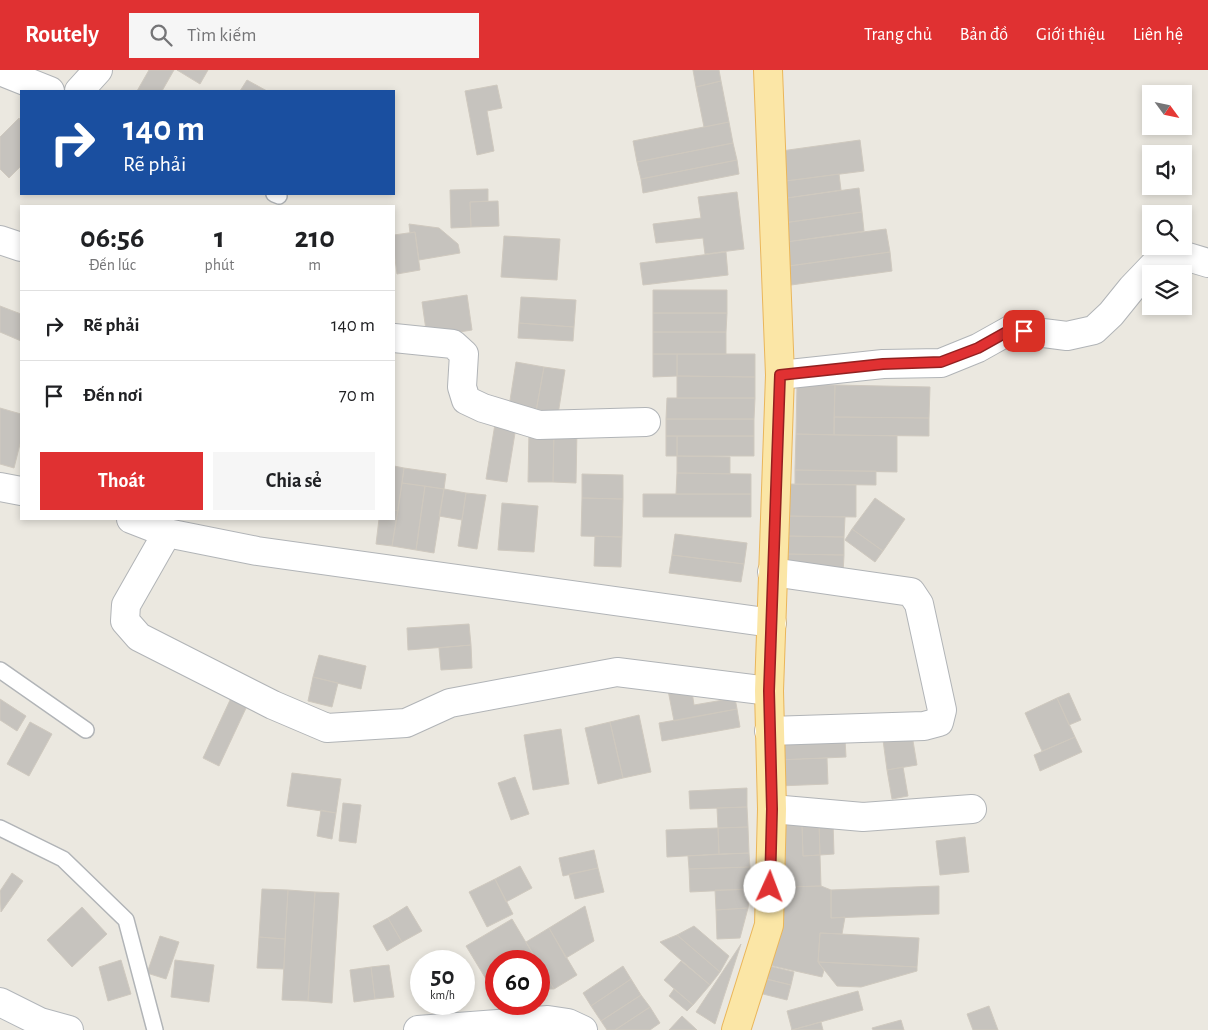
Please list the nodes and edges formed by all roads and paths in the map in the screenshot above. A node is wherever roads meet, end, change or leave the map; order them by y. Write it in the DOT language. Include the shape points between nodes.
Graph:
graph roads {
  1 [pos="98,70"];
  2 [pos="768,70"];
  3 [pos="0,71"];
  4 [pos="48,90"];
  5 [pos="80,90"];
  6 [pos="0,240"];
  7 [pos="20,247"];
  8 [pos="1208,263"];
  9 [pos="395,338"];
  10 [pos="780,375"];
  11 [pos="646,422"];
  12 [pos="0,487"];
  13 [pos="20,491"];
  14 [pos="134,520"];
  15 [pos="167,533"];
  16 [pos="772,572"];
  17 [pos="772,623"];
  18 [pos="0,670"];
  19 [pos="769,691"];
  20 [pos="86,730"];
  21 [pos="769,731"];
  22 [pos="772,809"];
  23 [pos="972,809"];
  24 [pos="0,828"];
  25 [pos="0,1002"];
  26 [pos="68,1030"];
  27 [pos="154,1030"];
  28 [pos="418,1030"];
  29 [pos="583,1030"];
  30 [pos="736,1030"];
  1 -- 5 [label="street"];
  2 -- 10 [label="main road"];
  3 -- 4 [label="street"];
  6 -- 7 [label="street"];
  8 -- 10 [label="street" via="1178,254 1153,266 1094,330 1067,336 1012,329 978,348 941,362 883,364"];
  9 -- 11 [label="street" via="453,344 464,354 462,387 466,400 483,408 539,425"];
  10 -- 16 [label="main road"];
  12 -- 13 [label="street"];
  14 -- 15 [label="street"];
  15 -- 17 [label="street" via="257,551"];
  15 -- 19 [label="street" via="126,605 125,621 139,637 273,705 327,728 406,723 450,703 617,672"];
  16 -- 17 [label="main road"];
  16 -- 21 [label="street" via="911,592 918,604 942,710 939,722 924,726"];
  17 -- 19 [label="main road"];
  18 -- 20 [label="lane"];
  19 -- 21 [label="main road"];
  21 -- 22 [label="main road"];
  22 -- 23 [label="street" via="863,817"];
  22 -- 30 [label="main road" via="769,925"];
  24 -- 27 [label="lane" via="63,859 126,920"];
  25 -- 26 [label="street" via="40,1022"];
  28 -- 29 [label="street" via="548,1020 568,1023"];
}
